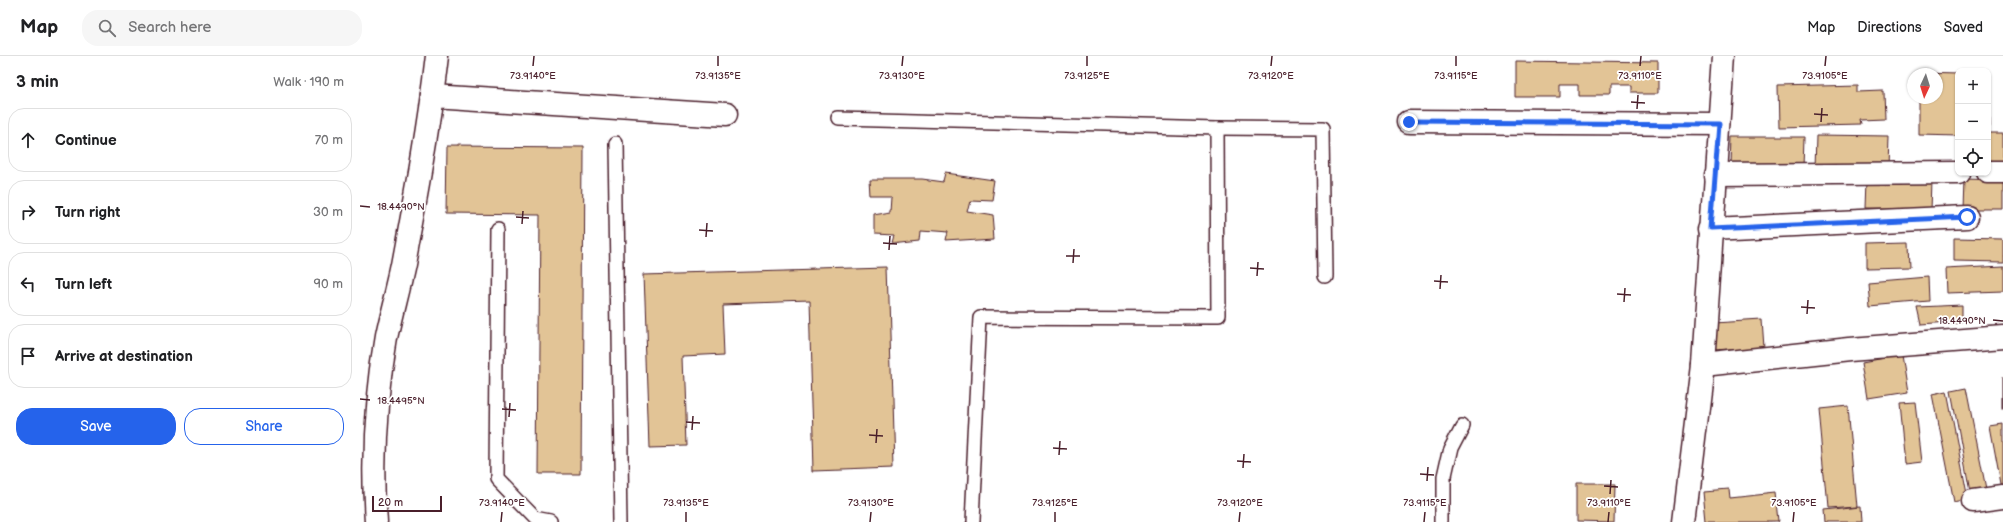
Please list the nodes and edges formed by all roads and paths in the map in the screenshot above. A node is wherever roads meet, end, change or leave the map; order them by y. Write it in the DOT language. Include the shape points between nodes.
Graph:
graph roads {
  1 [pos="437,56"];
  2 [pos="1724,56"];
  3 [pos="432,96"];
  4 [pos="725,115"];
  5 [pos="839,118"];
  6 [pos="1409,122"];
  7 [pos="1719,124"];
  8 [pos="1217,128"];
  9 [pos="615,144"];
  10 [pos="1991,172"];
  11 [pos="2003,172"];
  12 [pos="1955,173"];
  13 [pos="1715,175"];
  14 [pos="1967,217"];
  15 [pos="498,229"];
  16 [pos="1711,229"];
  17 [pos="1325,278"];
  18 [pos="2003,337"];
  19 [pos="1703,365"];
  20 [pos="1462,425"];
  21 [pos="2003,497"];
  22 [pos="1973,501"];
  23 [pos="376,522"];
  24 [pos="551,522"];
  25 [pos="621,522"];
  26 [pos="971,522"];
  27 [pos="1443,522"];
  28 [pos="1684,522"];
  1 -- 3 [label="street"];
  2 -- 7 [label="street"];
  3 -- 4 [label="street"];
  3 -- 23 [label="street" via="403,265 386,338 375,461"];
  5 -- 8 [label="lane"];
  6 -- 7 [label="street"];
  7 -- 13 [label="street"];
  8 -- 17 [label="lane" via="1323,129"];
  8 -- 26 [label="lane" via="1218,318 981,317"];
  9 -- 25 [label="lane"];
  10 -- 11 [label="street"];
  12 -- 13 [label="street"];
  13 -- 16 [label="street"];
  14 -- 16 [label="street"];
  15 -- 24 [label="lane" via="496,479 535,519"];
  16 -- 19 [label="street"];
  18 -- 19 [label="street" via="1850,349"];
  19 -- 28 [label="street"];
  20 -- 27 [label="lane" via="1450,448 1444,479"];
  21 -- 22 [label="street"];
}
